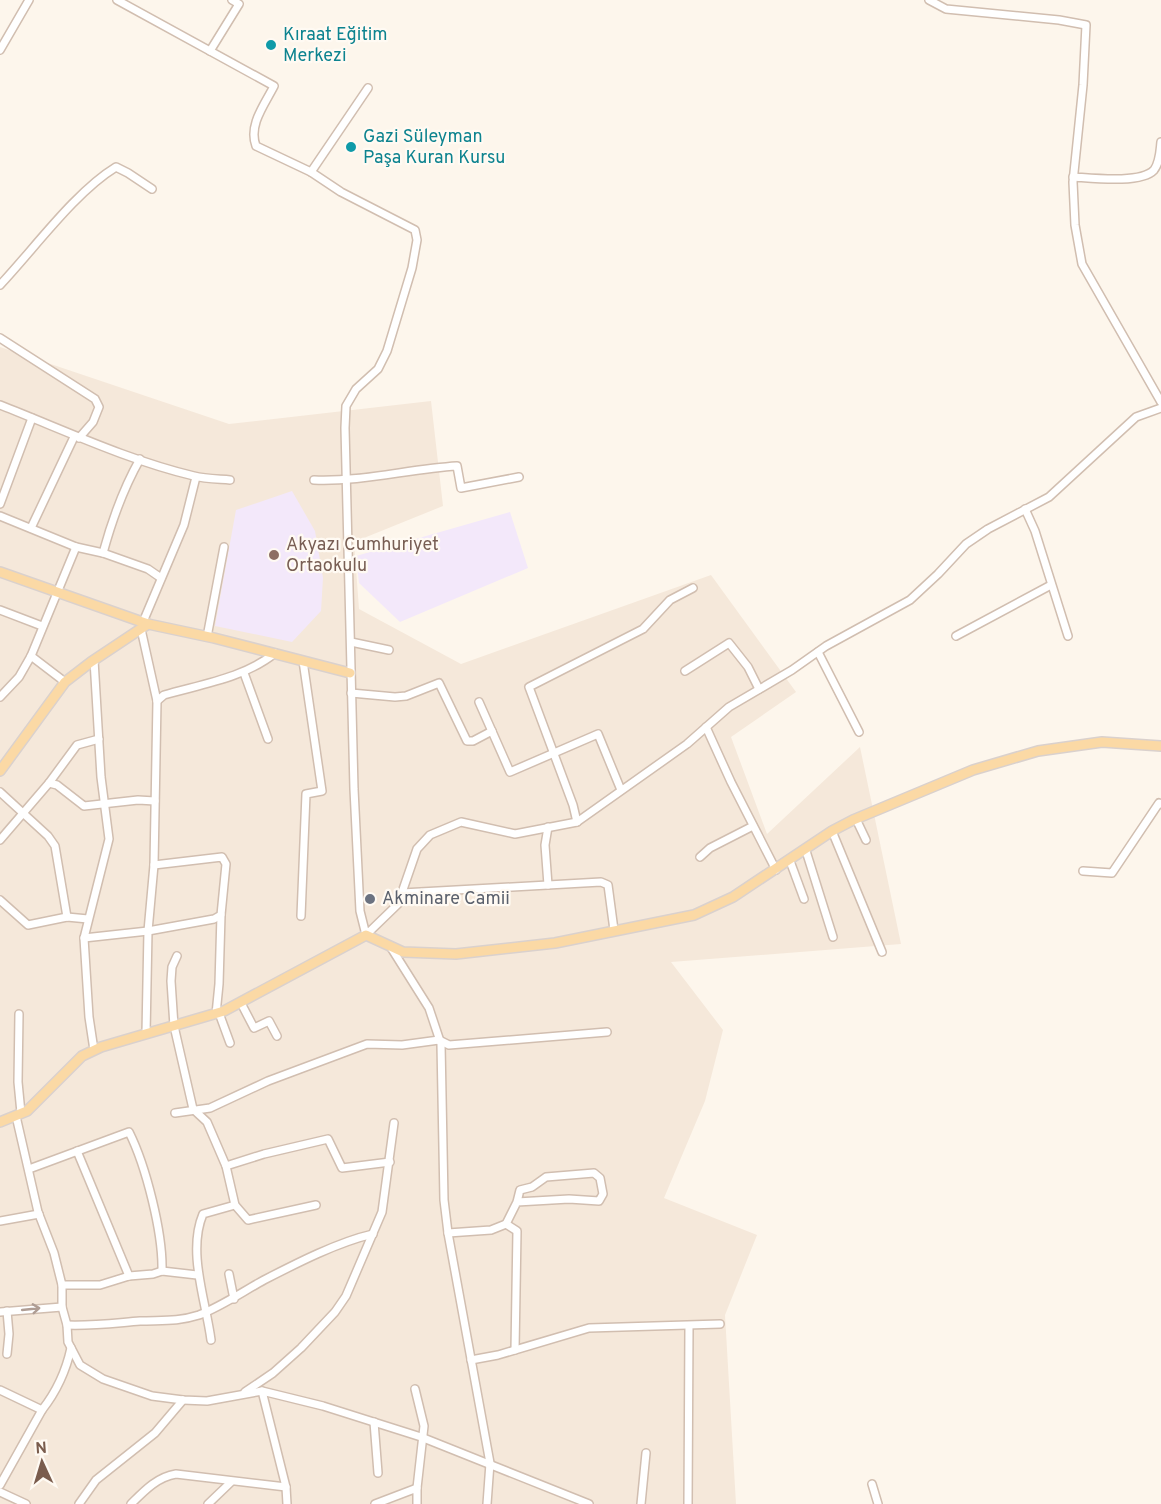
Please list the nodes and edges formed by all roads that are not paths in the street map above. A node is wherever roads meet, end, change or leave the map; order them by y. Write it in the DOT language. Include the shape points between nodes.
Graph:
graph roads {
  1 [pos="29,0"];
  2 [pos="117,0"];
  3 [pos="232,0"];
  4 [pos="929,0"];
  5 [pos="0,50"];
  6 [pos="210,51"];
  7 [pos="368,88"];
  8 [pos="1161,142"];
  9 [pos="311,172"];
  10 [pos="1074,177"];
  11 [pos="152,189"];
  12 [pos="0,285"];
  13 [pos="0,338"];
  14 [pos="1161,402"];
  15 [pos="0,405"];
  16 [pos="1161,408"];
  17 [pos="32,418"];
  18 [pos="76,438"];
  19 [pos="140,459"];
  20 [pos="196,477"];
  21 [pos="519,477"];
  22 [pos="230,480"];
  23 [pos="314,480"];
  24 [pos="345,480"];
  25 [pos="0,504"];
  26 [pos="1025,509"];
  27 [pos="0,516"];
  28 [pos="31,528"];
  29 [pos="76,547"];
  30 [pos="224,547"];
  31 [pos="103,553"];
  32 [pos="0,572"];
  33 [pos="161,578"];
  34 [pos="1051,585"];
  35 [pos="693,588"];
  36 [pos="57,593"];
  37 [pos="0,610"];
  38 [pos="144,625"];
  39 [pos="42,626"];
  40 [pos="956,636"];
  41 [pos="1068,636"];
  42 [pos="207,637"];
  43 [pos="351,642"];
  44 [pos="389,650"];
  45 [pos="818,652"];
  46 [pos="275,653"];
  47 [pos="31,656"];
  48 [pos="93,660"];
  49 [pos="303,661"];
  50 [pos="685,671"];
  51 [pos="244,673"];
  52 [pos="350,673"];
  53 [pos="65,682"];
  54 [pos="759,689"];
  55 [pos="351,693"];
  56 [pos="0,697"];
  57 [pos="157,700"];
  58 [pos="478,702"];
  59 [pos="706,727"];
  60 [pos="492,731"];
  61 [pos="859,732"];
  62 [pos="99,739"];
  63 [pos="268,739"];
  64 [pos="1161,746"];
  65 [pos="554,754"];
  66 [pos="0,771"];
  67 [pos="49,783"];
  68 [pos="621,790"];
  69 [pos="0,792"];
  70 [pos="155,801"];
  71 [pos="105,804"];
  72 [pos="1161,804"];
  73 [pos="22,814"];
  74 [pos="856,819"];
  75 [pos="577,822"];
  76 [pos="753,826"];
  77 [pos="548,827"];
  78 [pos="832,831"];
  79 [pos="0,840"];
  80 [pos="866,840"];
  81 [pos="806,851"];
  82 [pos="700,857"];
  83 [pos="790,861"];
  84 [pos="154,865"];
  85 [pos="776,870"];
  86 [pos="1083,871"];
  87 [pos="548,885"];
  88 [pos="402,894"];
  89 [pos="804,899"];
  90 [pos="3,903"];
  91 [pos="0,912"];
  92 [pos="221,915"];
  93 [pos="301,916"];
  94 [pos="67,918"];
  95 [pos="88,919"];
  96 [pos="614,930"];
  97 [pos="148,931"];
  98 [pos="366,935"];
  99 [pos="833,937"];
  100 [pos="84,938"];
  101 [pos="390,946"];
  102 [pos="882,951"];
  103 [pos="177,956"];
  104 [pos="241,1003"];
  105 [pos="217,1013"];
  106 [pos="19,1014"];
  107 [pos="174,1026"];
  108 [pos="607,1032"];
  109 [pos="146,1034"];
  110 [pos="277,1036"];
  111 [pos="440,1040"];
  112 [pos="230,1043"];
  113 [pos="94,1050"];
  114 [pos="193,1109"];
  115 [pos="175,1113"];
  116 [pos="19,1114"];
  117 [pos="0,1122"];
  118 [pos="394,1123"];
  119 [pos="77,1151"];
  120 [pos="390,1162"];
  121 [pos="226,1166"];
  122 [pos="29,1169"];
  123 [pos="517,1202"];
  124 [pos="235,1205"];
  125 [pos="315,1205"];
  126 [pos="39,1214"];
  127 [pos="0,1221"];
  128 [pos="506,1224"];
  129 [pos="448,1233"];
  130 [pos="373,1234"];
  131 [pos="162,1270"];
  132 [pos="229,1274"];
  133 [pos="197,1275"];
  134 [pos="129,1276"];
  135 [pos="62,1285"];
  136 [pos="234,1299"];
  137 [pos="62,1307"];
  138 [pos="207,1311"];
  139 [pos="4,1312"];
  140 [pos="720,1324"];
  141 [pos="67,1325"];
  142 [pos="689,1326"];
  143 [pos="211,1340"];
  144 [pos="72,1348"];
  145 [pos="515,1350"];
  146 [pos="7,1354"];
  147 [pos="471,1360"];
  148 [pos="415,1389"];
  149 [pos="0,1390"];
  150 [pos="262,1391"];
  151 [pos="243,1394"];
  152 [pos="183,1400"];
  153 [pos="42,1410"];
  154 [pos="374,1422"];
  155 [pos="421,1437"];
  156 [pos="646,1453"];
  157 [pos="490,1463"];
  158 [pos="378,1473"];
  159 [pos="231,1482"];
  160 [pos="872,1484"];
  161 [pos="0,1485"];
  162 [pos="286,1487"];
  163 [pos="417,1488"];
  164 [pos="0,1492"];
  165 [pos="573,1501"];
  166 [pos="26,1504"];
  167 [pos="79,1504"];
  168 [pos="131,1504"];
  169 [pos="208,1504"];
  170 [pos="287,1504"];
  171 [pos="375,1504"];
  172 [pos="417,1504"];
  173 [pos="487,1504"];
  174 [pos="589,1504"];
  175 [pos="640,1504"];
  176 [pos="688,1504"];
  177 [pos="878,1504"];
  1 -- 5 [label="street"];
  2 -- 6 [label="street"];
  3 -- 6 [label="street" via="239,4"];
  4 -- 10 [label="street" via="946,9 1086,25"];
  6 -- 9 [label="street" via="274,86 254,126 256,146"];
  7 -- 9 [label="street"];
  8 -- 10 [label="street" via="1160,157 1148,173 1136,177"];
  9 -- 24 [label="street" via="415,230 417,240 387,351 378,369 356,389 346,406"];
  10 -- 14 [label="street" via="1075,225 1082,264"];
  11 -- 12 [label="street" via="116,167 104,174"];
  13 -- 18 [label="street" via="95,399 99,407 93,422"];
  15 -- 17 [label="street"];
  16 -- 26 [label="street" via="1136,417 1049,497"];
  17 -- 18 [label="street"];
  17 -- 25 [label="street"];
  18 -- 19 [label="street"];
  18 -- 28 [label="street"];
  19 -- 20 [label="street"];
  19 -- 31 [label="street" via="128,481"];
  20 -- 22 [label="street"];
  20 -- 33 [label="street" via="184,525"];
  21 -- 24 [label="street" via="461,488 457,466"];
  23 -- 24 [label="street"];
  24 -- 43 [label="street"];
  26 -- 34 [label="street"];
  26 -- 45 [label="street" via="966,544 910,600"];
  27 -- 28 [label="street"];
  28 -- 29 [label="street"];
  29 -- 31 [label="street"];
  29 -- 36 [label="street"];
  30 -- 42 [label="street"];
  31 -- 33 [label="street" via="148,569"];
  32 -- 36 [label="main road"];
  33 -- 38 [label="street"];
  34 -- 40 [label="street"];
  34 -- 41 [label="street"];
  35 -- 65 [label="street" via="670,600 643,629 529,687"];
  36 -- 38 [label="main road"];
  36 -- 39 [label="street"];
  37 -- 39 [label="street"];
  38 -- 42 [label="main road"];
  38 -- 48 [label="main road"];
  38 -- 57 [label="street"];
  39 -- 47 [label="street"];
  42 -- 46 [label="main road"];
  43 -- 44 [label="street"];
  43 -- 52 [label="street"];
  45 -- 54 [label="street"];
  45 -- 61 [label="street"];
  46 -- 49 [label="main road"];
  46 -- 51 [label="street"];
  47 -- 53 [label="street"];
  47 -- 56 [label="street" via="19,677"];
  48 -- 53 [label="main road"];
  48 -- 62 [label="street"];
  49 -- 52 [label="main road"];
  49 -- 93 [label="street" via="322,791 306,794"];
  50 -- 54 [label="street" via="729,643"];
  51 -- 57 [label="street"];
  51 -- 63 [label="street"];
  52 -- 55 [label="street"];
  53 -- 66 [label="main road"];
  54 -- 59 [label="street"];
  55 -- 60 [label="street" via="395,698 439,683 467,741"];
  55 -- 98 [label="street" via="360,911"];
  57 -- 70 [label="street"];
  58 -- 60 [label="street"];
  59 -- 68 [label="street"];
  59 -- 76 [label="street"];
  60 -- 65 [label="street" via="510,772"];
  62 -- 67 [label="street" via="78,745"];
  62 -- 71 [label="street"];
  64 -- 74 [label="main road" via="1102,742 1038,751 973,770"];
  65 -- 68 [label="street" via="598,734"];
  65 -- 75 [label="street"];
  67 -- 71 [label="street" via="84,806"];
  67 -- 73 [label="street"];
  68 -- 75 [label="street"];
  69 -- 73 [label="street"];
  70 -- 71 [label="street"];
  70 -- 84 [label="street"];
  71 -- 95 [label="street" via="109,839"];
  72 -- 86 [label="street" via="1112,873"];
  73 -- 79 [label="street"];
  73 -- 94 [label="street" via="55,846"];
  74 -- 78 [label="main road"];
  74 -- 80 [label="street"];
  75 -- 77 [label="street"];
  76 -- 82 [label="street"];
  76 -- 85 [label="street"];
  77 -- 87 [label="street"];
  77 -- 88 [label="street" via="515,834 461,822 430,835 417,849"];
  78 -- 81 [label="main road"];
  78 -- 102 [label="street"];
  81 -- 83 [label="main road"];
  81 -- 99 [label="street"];
  83 -- 85 [label="main road"];
  83 -- 89 [label="street"];
  84 -- 92 [label="street" via="222,857 226,864"];
  84 -- 97 [label="street"];
  85 -- 96 [label="main road" via="694,915"];
  87 -- 88 [label="street"];
  87 -- 96 [label="street" via="608,885"];
  88 -- 98 [label="street" via="398,904"];
  90 -- 91 [label="street"];
  90 -- 94 [label="street" via="28,925"];
  92 -- 97 [label="street"];
  92 -- 105 [label="street"];
  94 -- 95 [label="street"];
  95 -- 100 [label="street"];
  96 -- 101 [label="main road" via="555,943 456,954 403,952"];
  97 -- 100 [label="street"];
  97 -- 109 [label="street"];
  98 -- 101 [label="main road"];
  98 -- 104 [label="main road"];
  100 -- 113 [label="street"];
  101 -- 111 [label="street" via="429,1008"];
  103 -- 107 [label="street" via="171,981"];
  104 -- 105 [label="main road"];
  104 -- 110 [label="street" via="254,1028 269,1021"];
  105 -- 107 [label="main road"];
  105 -- 112 [label="street"];
  106 -- 116 [label="street"];
  107 -- 109 [label="main road"];
  107 -- 114 [label="street"];
  108 -- 111 [label="street" via="450,1045"];
  109 -- 113 [label="main road"];
  111 -- 114 [label="street" via="367,1044 268,1081 210,1108"];
  111 -- 129 [label="street"];
  113 -- 116 [label="main road" via="82,1056"];
  114 -- 115 [label="street"];
  114 -- 121 [label="street" via="207,1122"];
  116 -- 117 [label="main road"];
  116 -- 122 [label="street"];
  118 -- 120 [label="street"];
  119 -- 122 [label="street"];
  119 -- 131 [label="street" via="129,1132 155,1217"];
  119 -- 134 [label="street"];
  120 -- 121 [label="street" via="342,1168 328,1139"];
  120 -- 130 [label="street" via="382,1212"];
  121 -- 124 [label="street"];
  122 -- 126 [label="street"];
  123 -- 123 [label="street" via="599,1201 603,1194 600,1178 594,1173 546,1177 520,1190"];
  123 -- 128 [label="street"];
  124 -- 125 [label="street" via="248,1220"];
  124 -- 133 [label="street" via="203,1214 198,1226"];
  126 -- 127 [label="street"];
  126 -- 135 [label="street"];
  128 -- 129 [label="street" via="491,1230"];
  128 -- 145 [label="street" via="517,1231"];
  129 -- 147 [label="street"];
  130 -- 136 [label="street" via="351,1239"];
  130 -- 151 [label="street" via="335,1312 273,1373"];
  131 -- 133 [label="street"];
  131 -- 134 [label="street"];
  132 -- 136 [label="street"];
  133 -- 138 [label="street"];
  134 -- 135 [label="street" via="100,1285"];
  135 -- 137 [label="street"];
  136 -- 138 [label="street"];
  139 -- 137 [label="street, one-way"];
  137 -- 141 [label="street"];
  138 -- 141 [label="street" via="171,1322"];
  138 -- 143 [label="street"];
  139 -- 146 [label="street" via="9,1334"];
  140 -- 142 [label="street"];
  141 -- 144 [label="street"];
  142 -- 145 [label="street" via="589,1328"];
  142 -- 176 [label="street"];
  144 -- 152 [label="street" via="80,1365 103,1379 152,1396"];
  144 -- 153 [label="street" via="67,1368"];
  145 -- 147 [label="street"];
  147 -- 157 [label="street"];
  148 -- 155 [label="street" via="424,1426"];
  149 -- 153 [label="street"];
  150 -- 151 [label="street"];
  150 -- 154 [label="street"];
  150 -- 162 [label="street"];
  151 -- 152 [label="street" via="207,1401"];
  152 -- 167 [label="street" via="155,1433 96,1480"];
  153 -- 161 [label="street"];
  154 -- 155 [label="street"];
  154 -- 158 [label="street"];
  155 -- 157 [label="street"];
  155 -- 163 [label="street"];
  156 -- 175 [label="street"];
  157 -- 165 [label="street"];
  157 -- 173 [label="street"];
  159 -- 162 [label="street"];
  159 -- 168 [label="street" via="167,1475"];
  159 -- 169 [label="street"];
  160 -- 177 [label="street"];
  162 -- 170 [label="street"];
  163 -- 171 [label="street"];
  163 -- 172 [label="street"];
  164 -- 166 [label="street"];
  165 -- 174 [label="street"];
}
